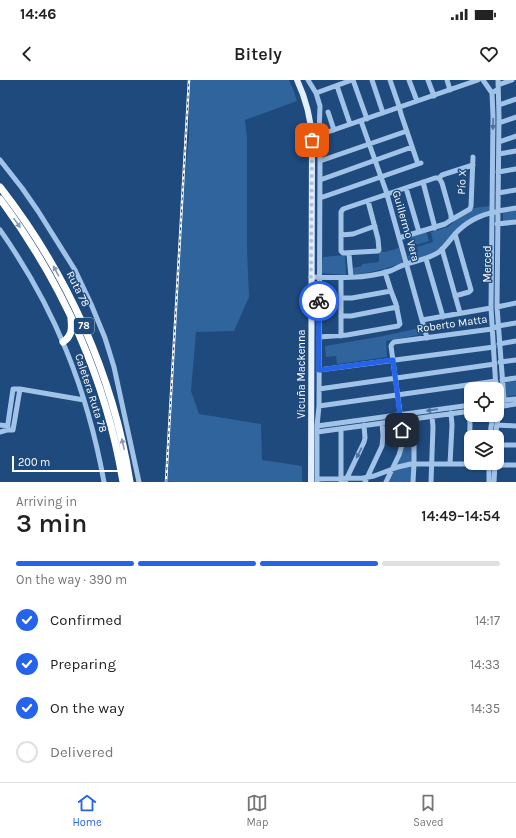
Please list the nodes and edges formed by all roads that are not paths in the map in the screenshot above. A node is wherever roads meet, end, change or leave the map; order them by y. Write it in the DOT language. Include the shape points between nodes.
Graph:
graph roads {
  1 [pos="293,80"];
  2 [pos="297,80"];
  3 [pos="353,80"];
  4 [pos="372,80"];
  5 [pos="390,80"];
  6 [pos="409,80"];
  7 [pos="428,80"];
  8 [pos="447,80"];
  9 [pos="478,80"];
  10 [pos="483,80"];
  11 [pos="512,80"];
  12 [pos="311,81"];
  13 [pos="464,82"];
  14 [pos="498,84"];
  15 [pos="337,86"];
  16 [pos="450,90"];
  17 [pos="316,93"];
  18 [pos="492,93"];
  19 [pos="434,96"];
  20 [pos="305,99"];
  21 [pos="516,99"];
  22 [pos="417,101"];
  23 [pos="499,104"];
  24 [pos="399,108"];
  25 [pos="328,112"];
  26 [pos="383,113"];
  27 [pos="516,117"];
  28 [pos="364,120"];
  29 [pos="499,123"];
  30 [pos="350,124"];
  31 [pos="334,130"];
  32 [pos="407,131"];
  33 [pos="319,135"];
  34 [pos="516,136"];
  35 [pos="499,142"];
  36 [pos="370,144"];
  37 [pos="412,148"];
  38 [pos="516,151"];
  39 [pos="499,154"];
  40 [pos="473,158"];
  41 [pos="0,160"];
  42 [pos="375,160"];
  43 [pos="320,161"];
  44 [pos="473,165"];
  45 [pos="516,169"];
  46 [pos="498,172"];
  47 [pos="381,177"];
  48 [pos="439,178"];
  49 [pos="320,180"];
  50 [pos="423,182"];
  51 [pos="0,187"];
  52 [pos="406,188"];
  53 [pos="516,190"];
  54 [pos="498,193"];
  55 [pos="387,194"];
  56 [pos="320,198"];
  57 [pos="0,199"];
  58 [pos="368,201"];
  59 [pos="516,208"];
  60 [pos="496,212"];
  61 [pos="451,220"];
  62 [pos="516,222"];
  63 [pos="497,224"];
  64 [pos="375,226"];
  65 [pos="435,228"];
  66 [pos="0,230"];
  67 [pos="419,232"];
  68 [pos="455,234"];
  69 [pos="341,235"];
  70 [pos="399,238"];
  71 [pos="442,249"];
  72 [pos="349,254"];
  73 [pos="426,259"];
  74 [pos="406,264"];
  75 [pos="385,272"];
  76 [pos="311,277"];
  77 [pos="320,277"];
  78 [pos="341,278"];
  79 [pos="351,278"];
  80 [pos="391,291"];
  81 [pos="455,296"];
  82 [pos="341,298"];
  83 [pos="516,303"];
  84 [pos="494,307"];
  85 [pos="397,308"];
  86 [pos="460,314"];
  87 [pos="70,315"];
  88 [pos="341,316"];
  89 [pos="443,317"];
  90 [pos="422,320"];
  91 [pos="516,323"];
  92 [pos="498,326"];
  93 [pos="492,329"];
  94 [pos="341,336"];
  95 [pos="319,337"];
  96 [pos="427,338"];
  97 [pos="516,341"];
  98 [pos="63,342"];
  99 [pos="499,344"];
  100 [pos="494,347"];
  101 [pos="393,360"];
  102 [pos="516,360"];
  103 [pos="500,362"];
  104 [pos="495,364"];
  105 [pos="319,370"];
  106 [pos="395,378"];
  107 [pos="516,378"];
  108 [pos="499,381"];
  109 [pos="319,389"];
  110 [pos="398,395"];
  111 [pos="516,399"];
  112 [pos="84,400"];
  113 [pos="504,403"];
  114 [pos="504,404"];
  115 [pos="516,404"];
  116 [pos="319,406"];
  117 [pos="464,406"];
  118 [pos="464,412"];
  119 [pos="450,413"];
  120 [pos="432,416"];
  121 [pos="401,417"];
  122 [pos="414,418"];
  123 [pos="382,423"];
  124 [pos="497,424"];
  125 [pos="0,425"];
  126 [pos="364,425"];
  127 [pos="516,426"];
  128 [pos="8,428"];
  129 [pos="341,428"];
  130 [pos="317,429"];
  131 [pos="497,430"];
  132 [pos="0,432"];
  133 [pos="504,445"];
  134 [pos="516,445"];
  135 [pos="397,460"];
  136 [pos="414,464"];
  137 [pos="432,464"];
  138 [pos="450,464"];
  139 [pos="464,464"];
  140 [pos="504,464"];
  141 [pos="516,465"];
  142 [pos="402,466"];
  143 [pos="393,468"];
  144 [pos="491,470"];
  145 [pos="493,470"];
  146 [pos="383,472"];
  147 [pos="317,480"];
  148 [pos="343,480"];
  149 [pos="366,480"];
  150 [pos="387,481"];
  151 [pos="104,482"];
  152 [pos="123,482"];
  153 [pos="130,482"];
  154 [pos="139,482"];
  155 [pos="310,482"];
  156 [pos="413,482"];
  157 [pos="431,482"];
  158 [pos="488,482"];
  159 [pos="494,482"];
  1 -- 20 [label="main road, Vicuña Mackenna"];
  2 -- 20 [label="main road, Vicuña Mackenna"];
  3 -- 15 [label="street"];
  3 -- 28 [label="street, Guillermo Vera"];
  4 -- 26 [label="street"];
  5 -- 24 [label="street"];
  6 -- 22 [label="street"];
  7 -- 19 [label="street"];
  8 -- 16 [label="street"];
  9 -- 13 [label="street"];
  10 -- 18 [label="street"];
  11 -- 14 [label="street"];
  12 -- 17 [label="street, Vicuña Mackenna"];
  13 -- 16 [label="street"];
  14 -- 18 [label="street"];
  14 -- 23 [label="street, Merced"];
  15 -- 17 [label="street"];
  15 -- 30 [label="street"];
  16 -- 19 [label="street"];
  17 -- 33 [label="street, Vicuña Mackenna" via="320,106"];
  18 -- 60 [label="street, Merced, one-way"];
  19 -- 22 [label="street"];
  20 -- 76 [label="main road, Vicuña Mackenna" via="312,140"];
  21 -- 23 [label="street"];
  22 -- 24 [label="street"];
  23 -- 29 [label="street, Merced"];
  24 -- 26 [label="street"];
  24 -- 32 [label="street"];
  25 -- 31 [label="street"];
  26 -- 28 [label="street"];
  27 -- 29 [label="street"];
  28 -- 30 [label="street"];
  28 -- 36 [label="street, Guillermo Vera"];
  29 -- 35 [label="street, Merced"];
  30 -- 31 [label="street"];
  31 -- 33 [label="street"];
  32 -- 36 [label="street"];
  32 -- 37 [label="street"];
  33 -- 43 [label="street, Vicuña Mackenna"];
  34 -- 35 [label="street"];
  35 -- 39 [label="street, Merced"];
  36 -- 42 [label="street, Guillermo Vera"];
  36 -- 43 [label="street"];
  37 -- 42 [label="street"];
  37 -- 47 [label="street" via="419,163"];
  38 -- 39 [label="street"];
  39 -- 46 [label="street, Merced"];
  40 -- 44 [label="street, Pío X"];
  41 -- 154 [label="street" via="38,211 75,270 94,310 114,367"];
  42 -- 47 [label="street, Guillermo Vera"];
  42 -- 49 [label="street"];
  43 -- 49 [label="street, Vicuña Mackenna"];
  44 -- 48 [label="street"];
  44 -- 61 [label="street, Pío X" via="471,207"];
  45 -- 46 [label="street"];
  46 -- 54 [label="street, Merced"];
  47 -- 55 [label="street, Guillermo Vera"];
  47 -- 56 [label="street"];
  48 -- 50 [label="street"];
  48 -- 61 [label="street"];
  49 -- 56 [label="street, Vicuña Mackenna"];
  50 -- 52 [label="street"];
  50 -- 65 [label="street"];
  153 -- 51 [label="highway, Ruta 78 / 78, one-way" via="114,409 83,324 46,253"];
  52 -- 55 [label="street"];
  52 -- 67 [label="street"];
  53 -- 54 [label="street"];
  54 -- 60 [label="street, Merced"];
  55 -- 58 [label="street"];
  55 -- 70 [label="street, Guillermo Vera"];
  56 -- 77 [label="street, Vicuña Mackenna"];
  57 -- 87 [label="highway, Ruta 78 / 78, one-way" via="42,261"];
  58 -- 64 [label="street"];
  58 -- 69 [label="street" via="342,210"];
  59 -- 60 [label="street"];
  60 -- 63 [label="street, Merced"];
  60 -- 68 [label="street" via="473,220"];
  60 -- 84 [label="street, Merced"];
  61 -- 65 [label="street"];
  62 -- 63 [label="street"];
  63 -- 84 [label="street, Merced"];
  64 -- 69 [label="street" via="353,234"];
  64 -- 72 [label="street" via="380,244 379,251"];
  65 -- 67 [label="street"];
  66 -- 98 [label="street, Caletera Ruta 78" via="31,278"];
  67 -- 70 [label="street"];
  68 -- 71 [label="street"];
  68 -- 81 [label="street" via="471,289"];
  69 -- 72 [label="street" via="342,253"];
  70 -- 74 [label="street, Guillermo Vera"];
  71 -- 73 [label="street"];
  71 -- 81 [label="street"];
  72 -- 79 [label="street"];
  73 -- 74 [label="street"];
  73 -- 89 [label="street"];
  74 -- 75 [label="street"];
  74 -- 90 [label="street, Guillermo Vera"];
  75 -- 79 [label="street"];
  75 -- 80 [label="street"];
  76 -- 77 [label="street"];
  76 -- 155 [label="main road, Vicuña Mackenna"];
  77 -- 78 [label="street"];
  77 -- 95 [label="street, Vicuña Mackenna"];
  78 -- 79 [label="street"];
  78 -- 82 [label="street"];
  80 -- 82 [label="street"];
  80 -- 85 [label="street"];
  81 -- 86 [label="street"];
  82 -- 88 [label="street"];
  83 -- 84 [label="street"];
  84 -- 86 [label="street"];
  84 -- 92 [label="street, Merced"];
  84 -- 93 [label="street, Merced"];
  85 -- 88 [label="street"];
  85 -- 94 [label="street" via="401,324 398,326"];
  86 -- 89 [label="street"];
  87 -- 98 [label="highway" via="71,332 69,338"];
  87 -- 152 [label="highway, Ruta 78 / 78" via="88,355 104,401"];
  88 -- 94 [label="street"];
  89 -- 90 [label="street"];
  90 -- 96 [label="street, Guillermo Vera"];
  91 -- 92 [label="street, Roberto Matta"];
  92 -- 93 [label="street, Roberto Matta"];
  92 -- 99 [label="street, Merced"];
  93 -- 96 [label="street, Roberto Matta"];
  93 -- 100 [label="street, Merced"];
  94 -- 95 [label="street"];
  95 -- 105 [label="street, Vicuña Mackenna"];
  96 -- 101 [label="street, Roberto Matta" via="394,342 391,346"];
  97 -- 99 [label="street"];
  98 -- 112 [label="street, Caletera Ruta 78"];
  99 -- 103 [label="street, Merced"];
  100 -- 101 [label="street"];
  100 -- 104 [label="street, Merced"];
  101 -- 105 [label="street"];
  101 -- 106 [label="street"];
  102 -- 103 [label="street"];
  103 -- 108 [label="street, Merced"];
  104 -- 106 [label="street"];
  104 -- 108 [label="street, Merced"];
  105 -- 109 [label="street, Vicuña Mackenna"];
  106 -- 109 [label="street"];
  106 -- 110 [label="street"];
  107 -- 108 [label="street"];
  108 -- 110 [label="street"];
  109 -- 116 [label="street, Vicuña Mackenna"];
  110 -- 116 [label="street"];
  110 -- 121 [label="street"];
  111 -- 113 [label="street"];
  112 -- 128 [label="street" via="20,389 13,430"];
  112 -- 151 [label="street, Caletera Ruta 78"];
  114 -- 115 [label="street"];
  116 -- 130 [label="street, Vicuña Mackenna"];
  117 -- 121 [label="street, one-way"];
  118 -- 119 [label="street"];
  119 -- 120 [label="street"];
  119 -- 138 [label="street"];
  120 -- 122 [label="street"];
  120 -- 137 [label="street"];
  121 -- 122 [label="street"];
  121 -- 123 [label="street"];
  121 -- 130 [label="street"];
  121 -- 135 [label="street" via="403,433"];
  122 -- 136 [label="street"];
  123 -- 126 [label="street"];
  123 -- 149 [label="street" via="382,446"];
  124 -- 127 [label="street"];
  124 -- 131 [label="street, Merced"];
  125 -- 128 [label="street"];
  126 -- 129 [label="street"];
  126 -- 148 [label="street, one-way" via="364,442"];
  128 -- 132 [label="street"];
  129 -- 130 [label="street"];
  129 -- 148 [label="street"];
  130 -- 147 [label="street, Vicuña Mackenna"];
  133 -- 134 [label="street"];
  135 -- 142 [label="street"];
  135 -- 143 [label="street"];
  136 -- 137 [label="street"];
  136 -- 142 [label="street"];
  136 -- 156 [label="street"];
  137 -- 138 [label="street"];
  137 -- 157 [label="street"];
  138 -- 139 [label="street"];
  140 -- 141 [label="street"];
  142 -- 143 [label="street"];
  143 -- 146 [label="street"];
  143 -- 150 [label="street"];
  144 -- 158 [label="street"];
  145 -- 159 [label="street"];
  146 -- 149 [label="street"];
  146 -- 150 [label="street"];
  147 -- 148 [label="street"];
  148 -- 149 [label="street"];
}
